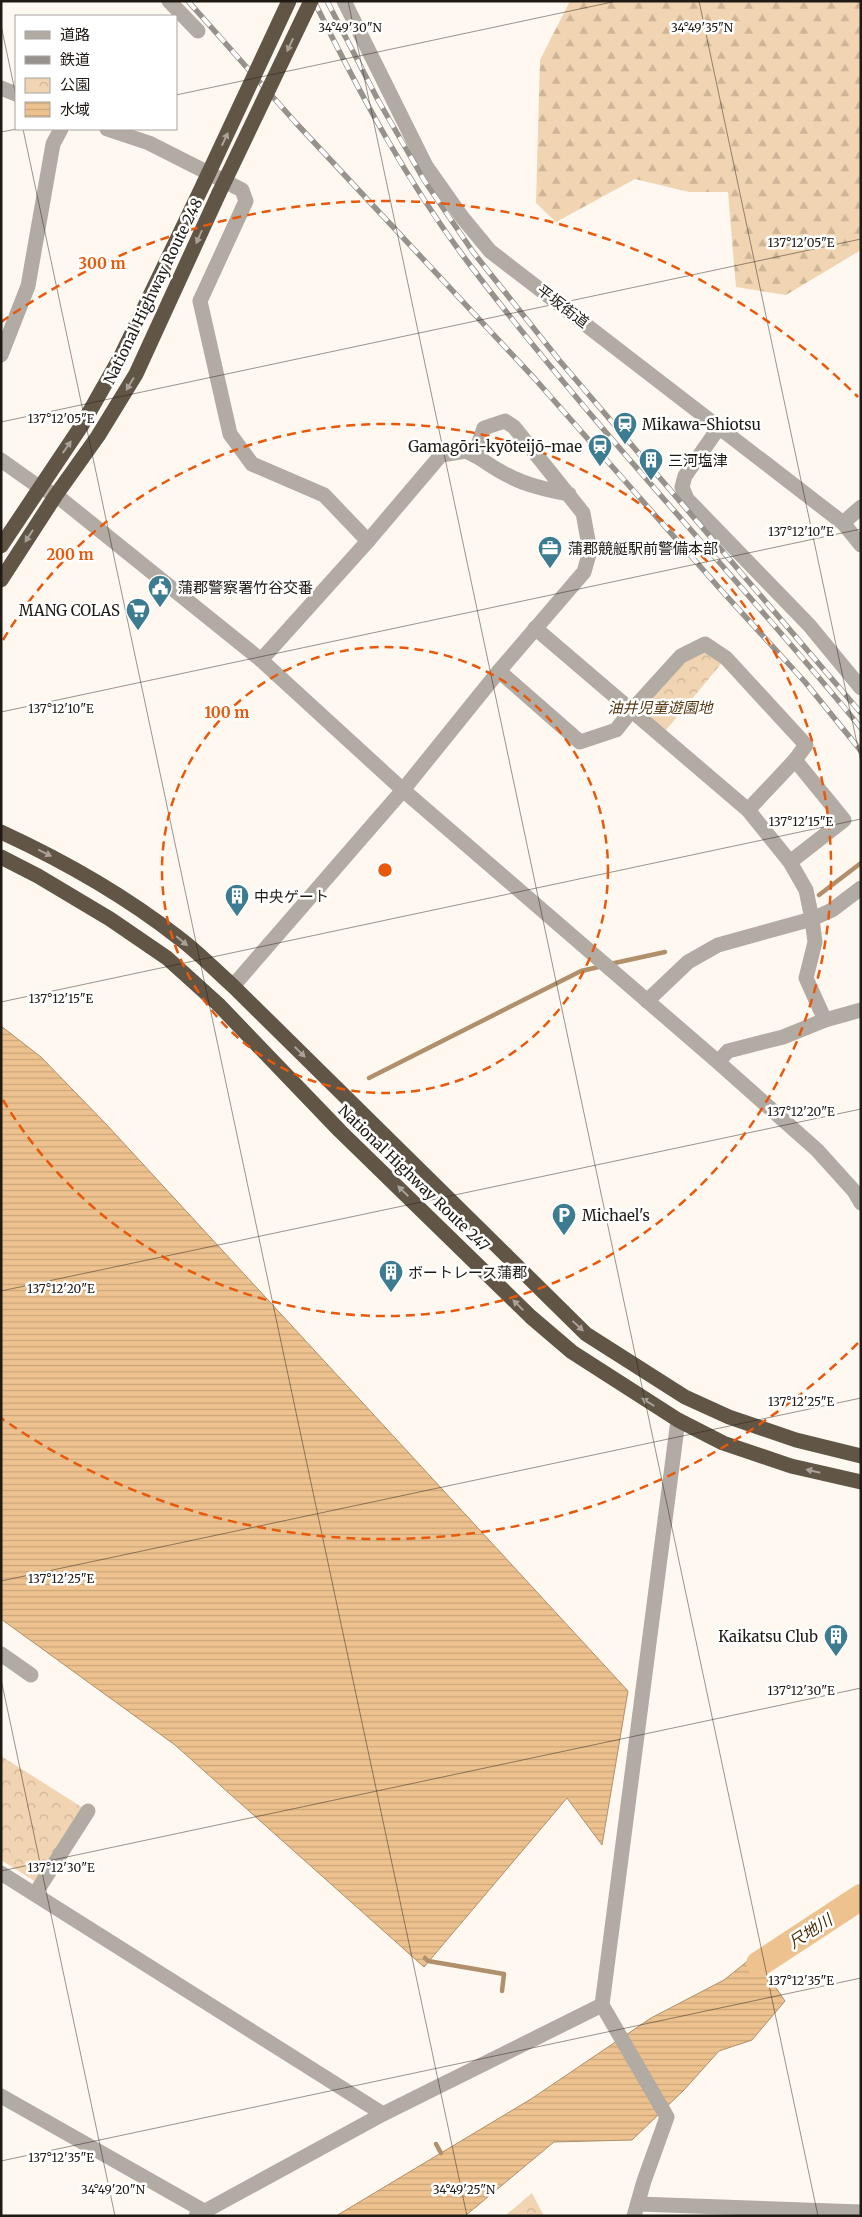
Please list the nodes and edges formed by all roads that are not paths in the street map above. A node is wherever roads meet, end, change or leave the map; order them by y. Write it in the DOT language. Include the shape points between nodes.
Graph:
graph roads {
  1 [pos="170,1"];
  2 [pos="289,1"];
  3 [pos="311,1"];
  4 [pos="344,1"];
  5 [pos="198,31"];
  6 [pos="1,88"];
  7 [pos="15,94"];
  8 [pos="60,130"];
  9 [pos="110,130"];
  10 [pos="1,355"];
  11 [pos="720,426"];
  12 [pos="481,459"];
  13 [pos="1,460"];
  14 [pos="39,487"];
  15 [pos="569,494"];
  16 [pos="56,495"];
  17 [pos="861,507"];
  18 [pos="844,523"];
  19 [pos="368,541"];
  20 [pos="861,544"];
  21 [pos="1,546"];
  22 [pos="1,580"];
  23 [pos="536,628"];
  24 [pos="261,660"];
  25 [pos="499,671"];
  26 [pos="861,688"];
  27 [pos="631,710"];
  28 [pos="795,760"];
  29 [pos="403,790"];
  30 [pos="748,810"];
  31 [pos="1,832"];
  32 [pos="1,857"];
  33 [pos="790,862"];
  34 [pos="861,888"];
  35 [pos="812,919"];
  36 [pos="233,986"];
  37 [pos="647,1001"];
  38 [pos="857,1016"];
  39 [pos="825,1020"];
  40 [pos="718,1062"];
  41 [pos="861,1202"];
  42 [pos="678,1420"];
  43 [pos="861,1456"];
  44 [pos="861,1482"];
  45 [pos="1,1654"];
  46 [pos="31,1675"];
  47 [pos="88,1811"];
  48 [pos="1,1873"];
  49 [pos="35,1894"];
  50 [pos="602,2005"];
  51 [pos="1,2096"];
  52 [pos="383,2114"];
  53 [pos="636,2210"];
  54 [pos="861,2212"];
  55 [pos="200,2213"];
  1 -- 5 [label="street"];
  14 -- 2 [label="highway, National Highway Route 248, one-way, bridge" via="82,425 121,356"];
  3 -- 16 [label="highway, National Highway Route 248, one-way, bridge" via="136,374"];
  4 -- 11 [label="street, 平坂街道" via="426,166 490,251"];
  6 -- 7 [label="street"];
  8 -- 10 [label="street" via="53,144 28,286"];
  9 -- 19 [label="street" via="149,143 242,190 246,201 200,301 230,434 252,464 324,495"];
  11 -- 18 [label="street, 平坂街道"];
  11 -- 26 [label="street" via="684,476 682,487 687,499 809,625"];
  12 -- 15 [label="street" via="503,474 533,487"];
  12 -- 15 [label="street" via="478,445 484,428 505,420"];
  12 -- 19 [label="street" via="466,452 441,455"];
  13 -- 14 [label="street"];
  14 -- 16 [label="street"];
  14 -- 21 [label="highway, National Highway Route 248"];
  15 -- 23 [label="street" via="583,513 590,551 584,572"];
  16 -- 22 [label="highway, National Highway Route 248, one-way"];
  16 -- 24 [label="street"];
  17 -- 18 [label="street"];
  18 -- 20 [label="street, 平坂街道"];
  19 -- 24 [label="street"];
  23 -- 25 [label="street"];
  23 -- 27 [label="street"];
  24 -- 29 [label="street"];
  25 -- 27 [label="street" via="580,742 616,730"];
  25 -- 29 [label="street"];
  27 -- 28 [label="street" via="681,656 705,644 726,658 806,746"];
  27 -- 30 [label="street"];
  28 -- 30 [label="street"];
  28 -- 33 [label="street" via="844,820"];
  29 -- 36 [label="street"];
  29 -- 37 [label="street"];
  30 -- 33 [label="street"];
  31 -- 36 [label="highway, National Highway Route 247, one-way" via="51,855 124,898 180,938"];
  42 -- 32 [label="highway, National Highway Route 247, one-way" via="572,1352 531,1317 340,1131 218,1004 167,958 94,909"];
  33 -- 35 [label="street" via="806,890"];
  34 -- 35 [label="street" via="832,910"];
  35 -- 37 [label="street" via="718,945 688,962"];
  35 -- 39 [label="street" via="815,942 806,978"];
  36 -- 43 [label="highway, National Highway Route 247, one-way" via="586,1334 685,1397 729,1417 796,1440"];
  37 -- 40 [label="street"];
  38 -- 39 [label="street"];
  39 -- 40 [label="street" via="783,1037 728,1050"];
  40 -- 41 [label="street" via="817,1150"];
  44 -- 42 [label="highway, National Highway Route 247, one-way" via="791,1466 732,1446"];
  42 -- 50 [label="street"];
  45 -- 46 [label="street"];
  47 -- 49 [label="street"];
  48 -- 49 [label="street"];
  49 -- 52 [label="street"];
  50 -- 52 [label="street"];
  50 -- 53 [label="street" via="667,2117"];
  51 -- 55 [label="street"];
  52 -- 55 [label="street"];
  53 -- 54 [label="street"];
}
